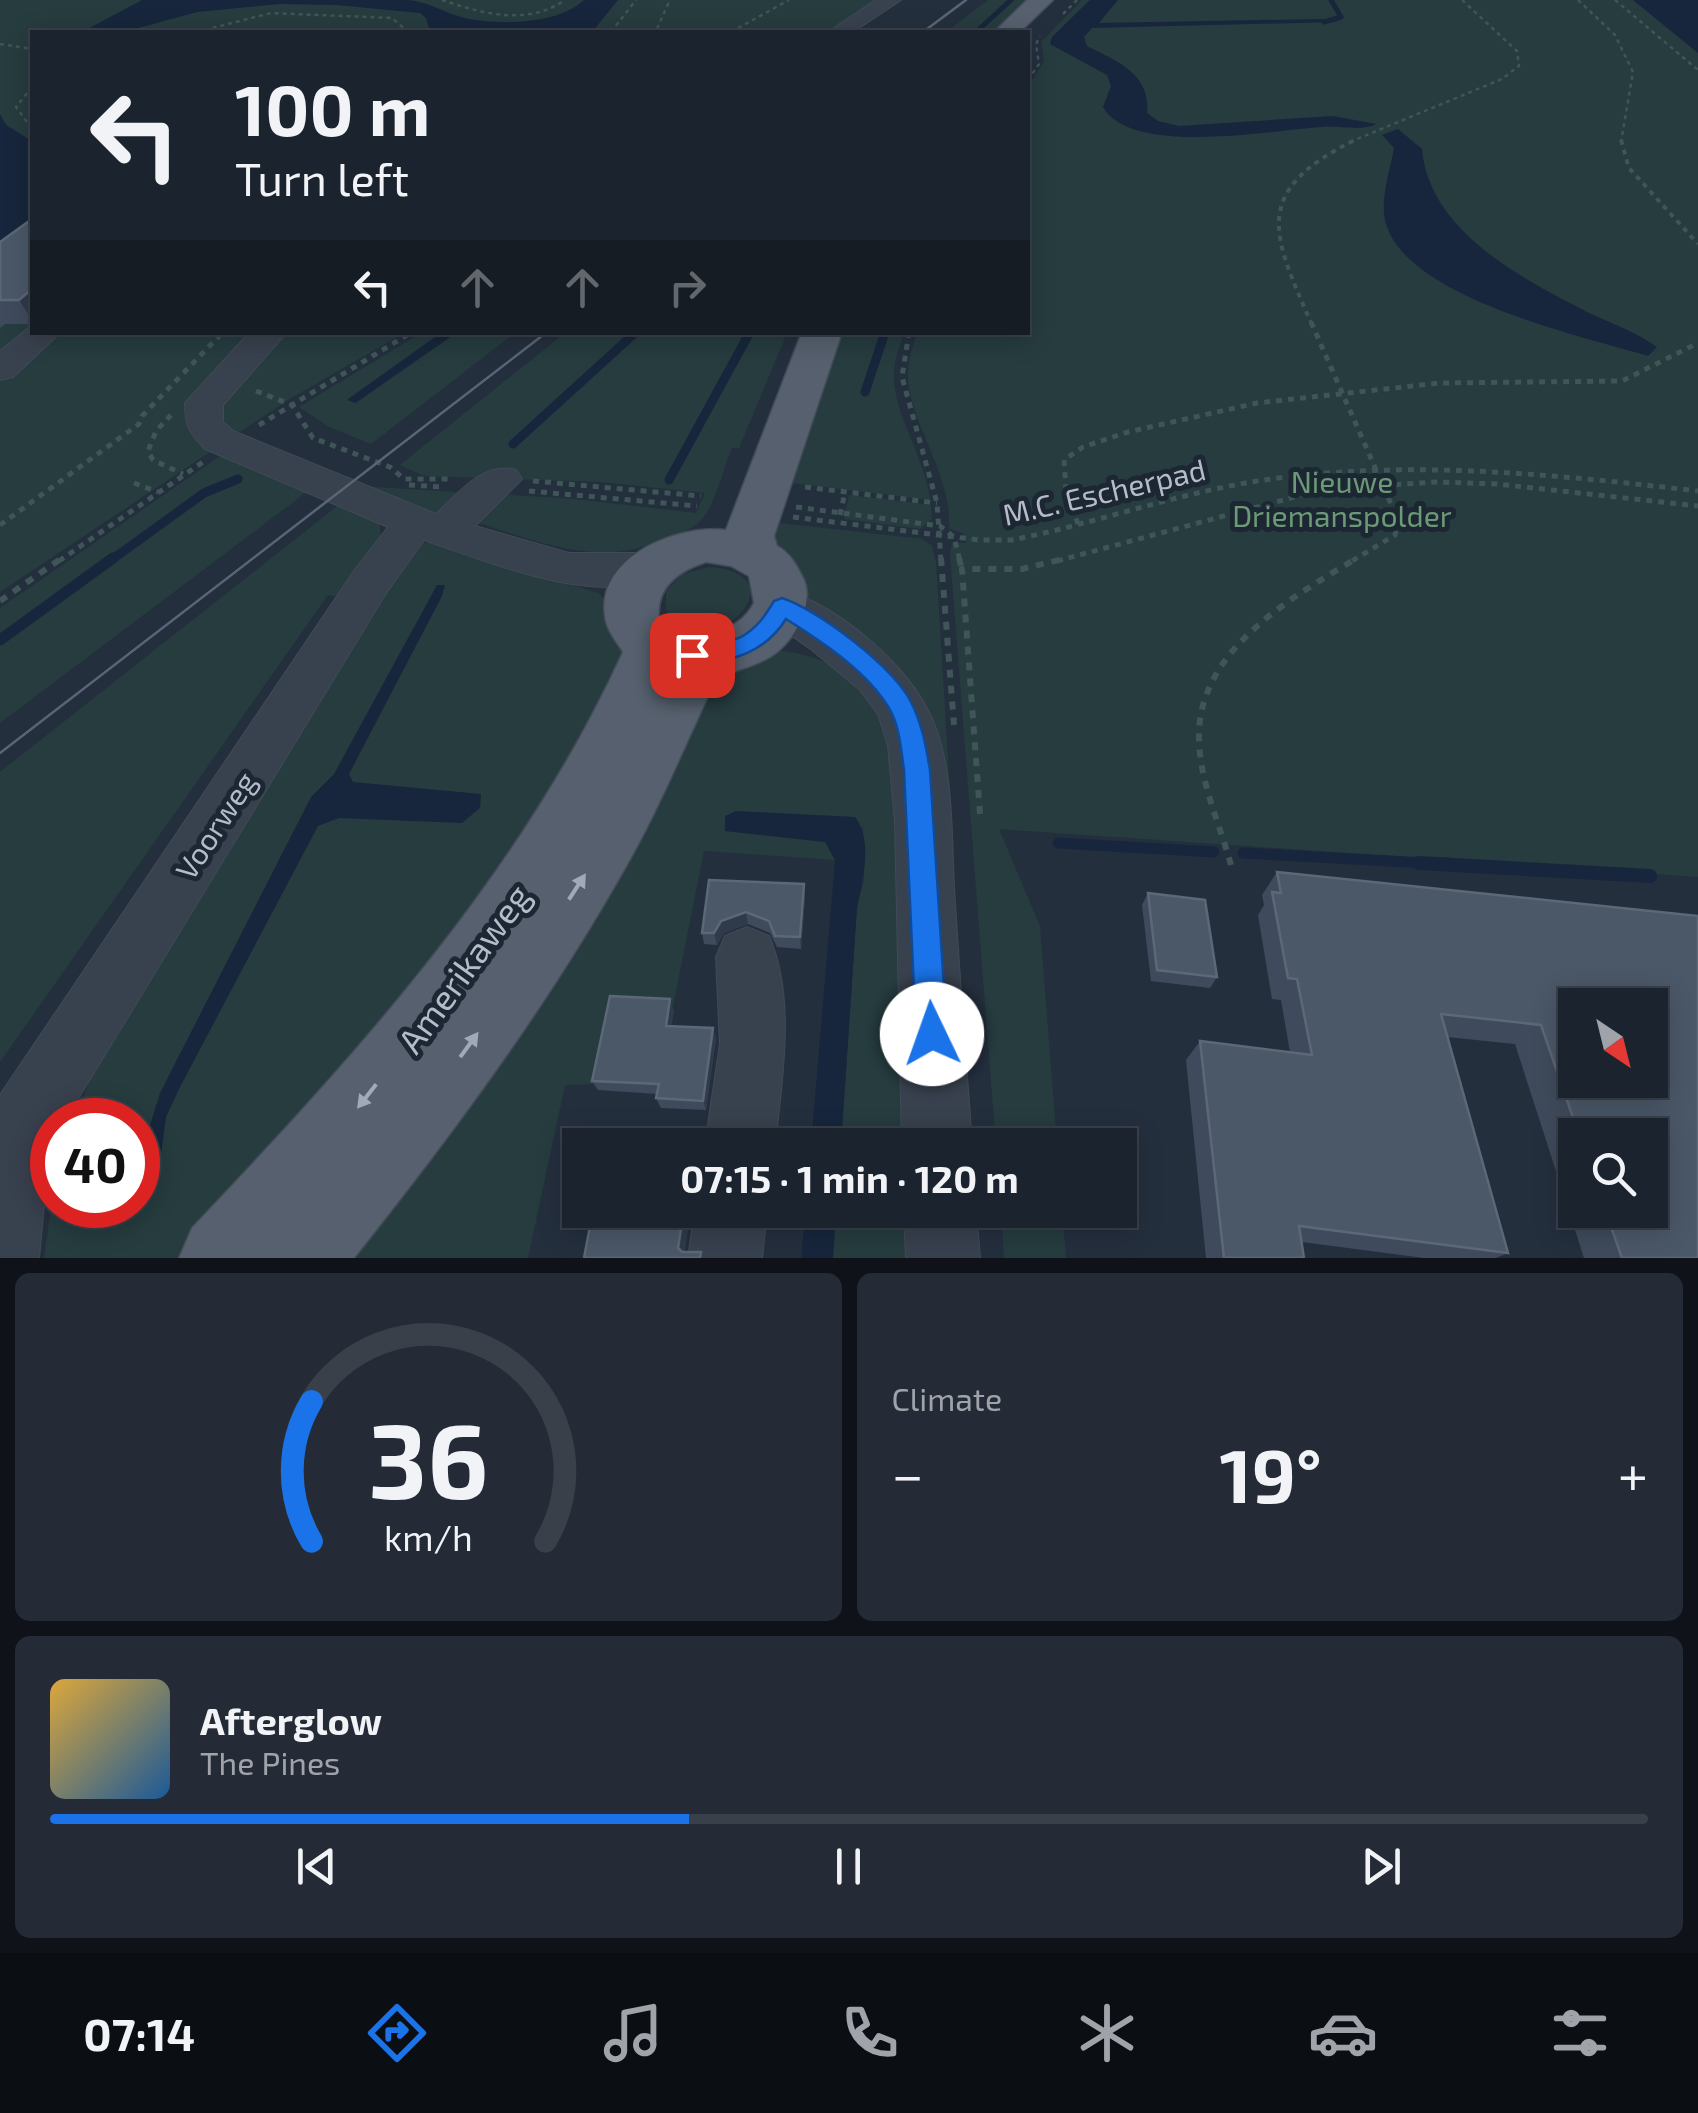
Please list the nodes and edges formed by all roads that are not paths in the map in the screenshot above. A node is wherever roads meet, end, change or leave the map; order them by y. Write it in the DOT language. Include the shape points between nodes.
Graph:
graph roads {
  1 [pos="890,0"];
  2 [pos="1041,0"];
  3 [pos="1060,0"];
  4 [pos="841,30"];
  5 [pos="1008,30"];
  6 [pos="1028,30"];
  7 [pos="40,335"];
  8 [pos="267,335"];
  9 [pos="795,335"];
  10 [pos="821,335"];
  11 [pos="0,369"];
  12 [pos="444,487"];
  13 [pos="429,526"];
  14 [pos="736,528"];
  15 [pos="696,619"];
  16 [pos="747,957"];
  17 [pos="742,1128"];
  18 [pos="936,1128"];
  19 [pos="10,1130"];
  20 [pos="729,1228"];
  21 [pos="941,1228"];
  22 [pos="2,1258"];
  23 [pos="222,1258"];
  24 [pos="299,1258"];
  25 [pos="725,1258"];
  26 [pos="943,1258"];
  1 -- 4 [label="street"];
  2 -- 5 [label="main road"];
  3 -- 6 [label="main road"];
  7 -- 11 [label="street"];
  8 -- 13 [label="street" via="204,403 209,434"];
  9 -- 14 [label="main road" via="716,530"];
  10 -- 14 [label="main road" via="749,536"];
  12 -- 13 [label="street, Voorweg" via="489,468"];
  13 -- 15 [label="street" via="569,569"];
  13 -- 19 [label="street, Voorweg" via="370,582"];
  14 -- 15 [label="main road" via="674,553"];
  14 -- 15 [label="main road" via="781,580"];
  15 -- 18 [label="street" via="852,657 899,703 910,731 921,810"];
  15 -- 23 [label="main road, Amerikaweg, one-way" via="633,701 583,800 491,936 352,1116"];
  24 -- 15 [label="main road, Amerikaweg, one-way" via="418,1115 603,847 687,680"];
  16 -- 17 [label="street" via="753,1044"];
  19 -- 22 [label="street, Voorweg"];
  20 -- 25 [label="street"];
  21 -- 26 [label="street"];
}
